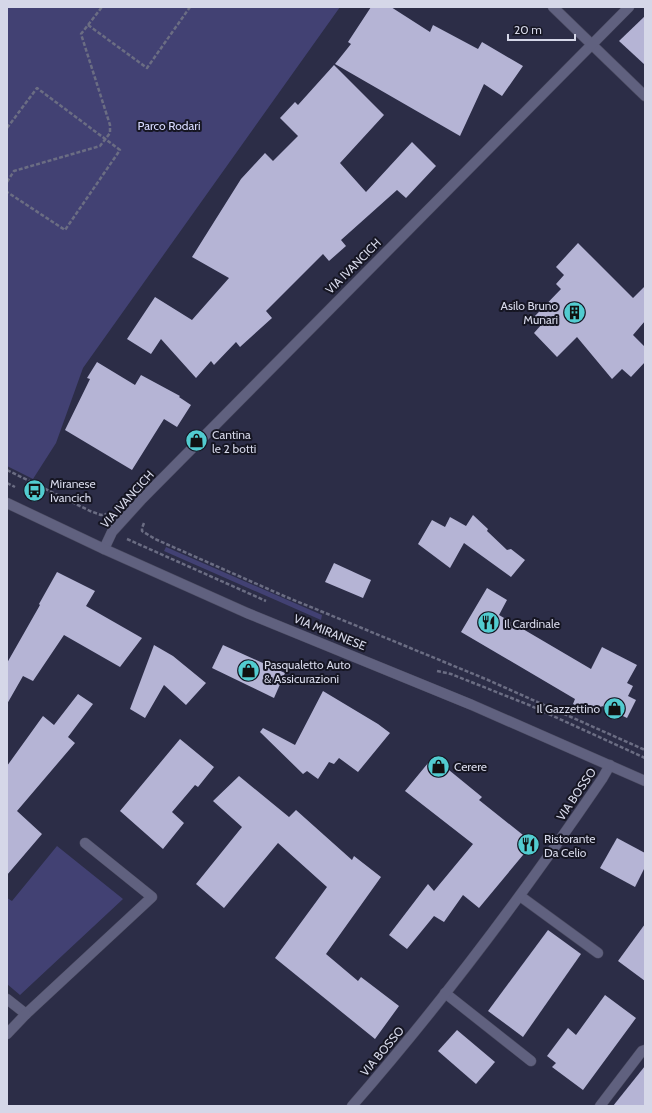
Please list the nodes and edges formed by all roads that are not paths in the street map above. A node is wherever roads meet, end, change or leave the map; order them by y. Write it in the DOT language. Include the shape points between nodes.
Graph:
graph roads {
  1 [pos="553,7"];
  2 [pos="628,7"];
  3 [pos="592,45"];
  4 [pos="645,96"];
  5 [pos="7,503"];
  6 [pos="104,549"];
  7 [pos="610,765"];
  8 [pos="645,781"];
  9 [pos="85,843"];
  10 [pos="520,896"];
  11 [pos="598,953"];
  12 [pos="445,993"];
  13 [pos="7,999"];
  14 [pos="26,1014"];
  15 [pos="7,1034"];
  16 [pos="645,1050"];
  17 [pos="531,1061"];
  18 [pos="352,1106"];
  19 [pos="600,1106"];
  1 -- 3 [label="street"];
  2 -- 3 [label="street, VIA IVANCICH"];
  3 -- 4 [label="street"];
  3 -- 6 [label="street, VIA IVANCICH" via="141,500 112,532"];
  5 -- 6 [label="street, VIA MIRANESE"];
  6 -- 7 [label="street, VIA MIRANESE"];
  7 -- 8 [label="street, VIA MIRANESE"];
  7 -- 10 [label="street, VIA BOSSO"];
  9 -- 14 [label="street" via="152,897"];
  10 -- 11 [label="street"];
  10 -- 12 [label="street, VIA BOSSO"];
  12 -- 17 [label="street"];
  12 -- 18 [label="street, VIA BOSSO" via="401,1050"];
  13 -- 14 [label="street"];
  14 -- 15 [label="street"];
  16 -- 19 [label="street"];
}
